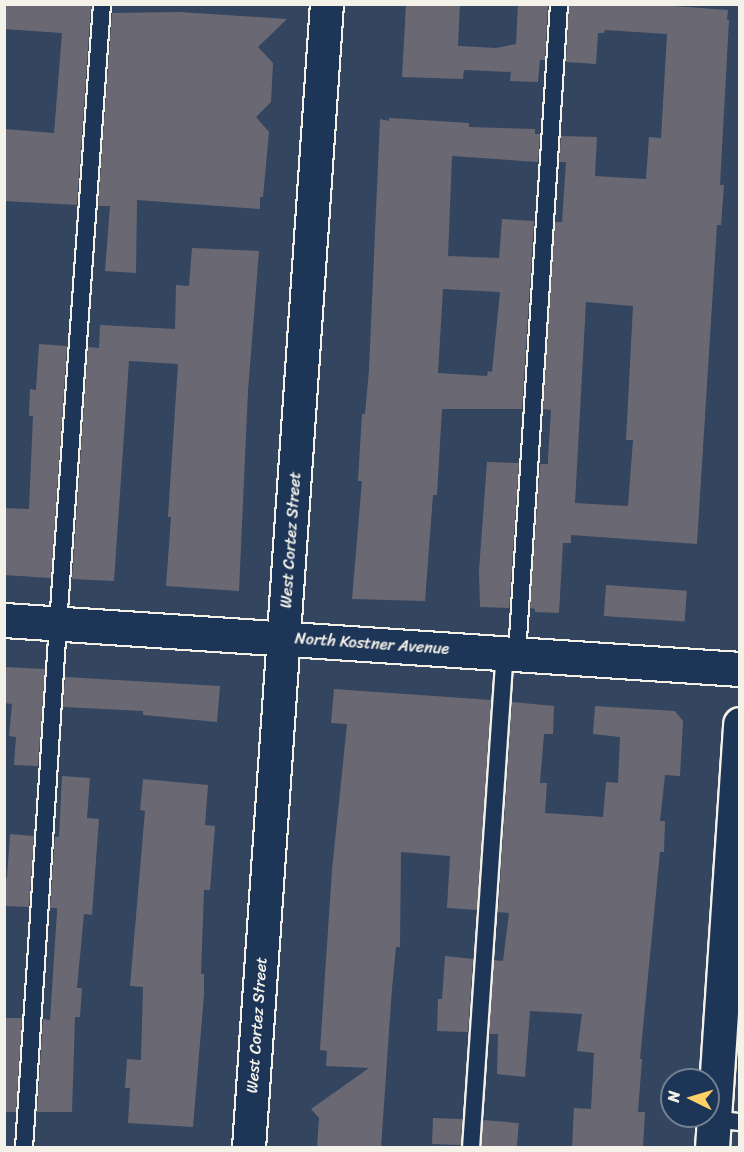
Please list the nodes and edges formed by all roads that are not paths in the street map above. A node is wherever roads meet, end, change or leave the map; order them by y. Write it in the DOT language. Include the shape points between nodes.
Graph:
graph roads {
  1 [pos="102,4"];
  2 [pos="327,4"];
  3 [pos="559,4"];
  4 [pos="4,620"];
  5 [pos="58,624"];
  6 [pos="284,638"];
  7 [pos="511,653"];
  8 [pos="740,669"];
  9 [pos="740,724"];
  10 [pos="722,1130"];
  11 [pos="24,1148"];
  12 [pos="249,1148"];
  13 [pos="471,1148"];
  1 -- 5 [label="lane"];
  2 -- 6 [label="street, West Cortez Street"];
  3 -- 7 [label="lane"];
  4 -- 5 [label="street, North Kostner Avenue"];
  5 -- 6 [label="street, North Kostner Avenue"];
  5 -- 11 [label="lane"];
  6 -- 7 [label="street, North Kostner Avenue"];
  6 -- 12 [label="street, West Cortez Street"];
  7 -- 8 [label="street, North Kostner Avenue"];
  7 -- 13 [label="lane"];
  9 -- 10 [label="street"];
}
